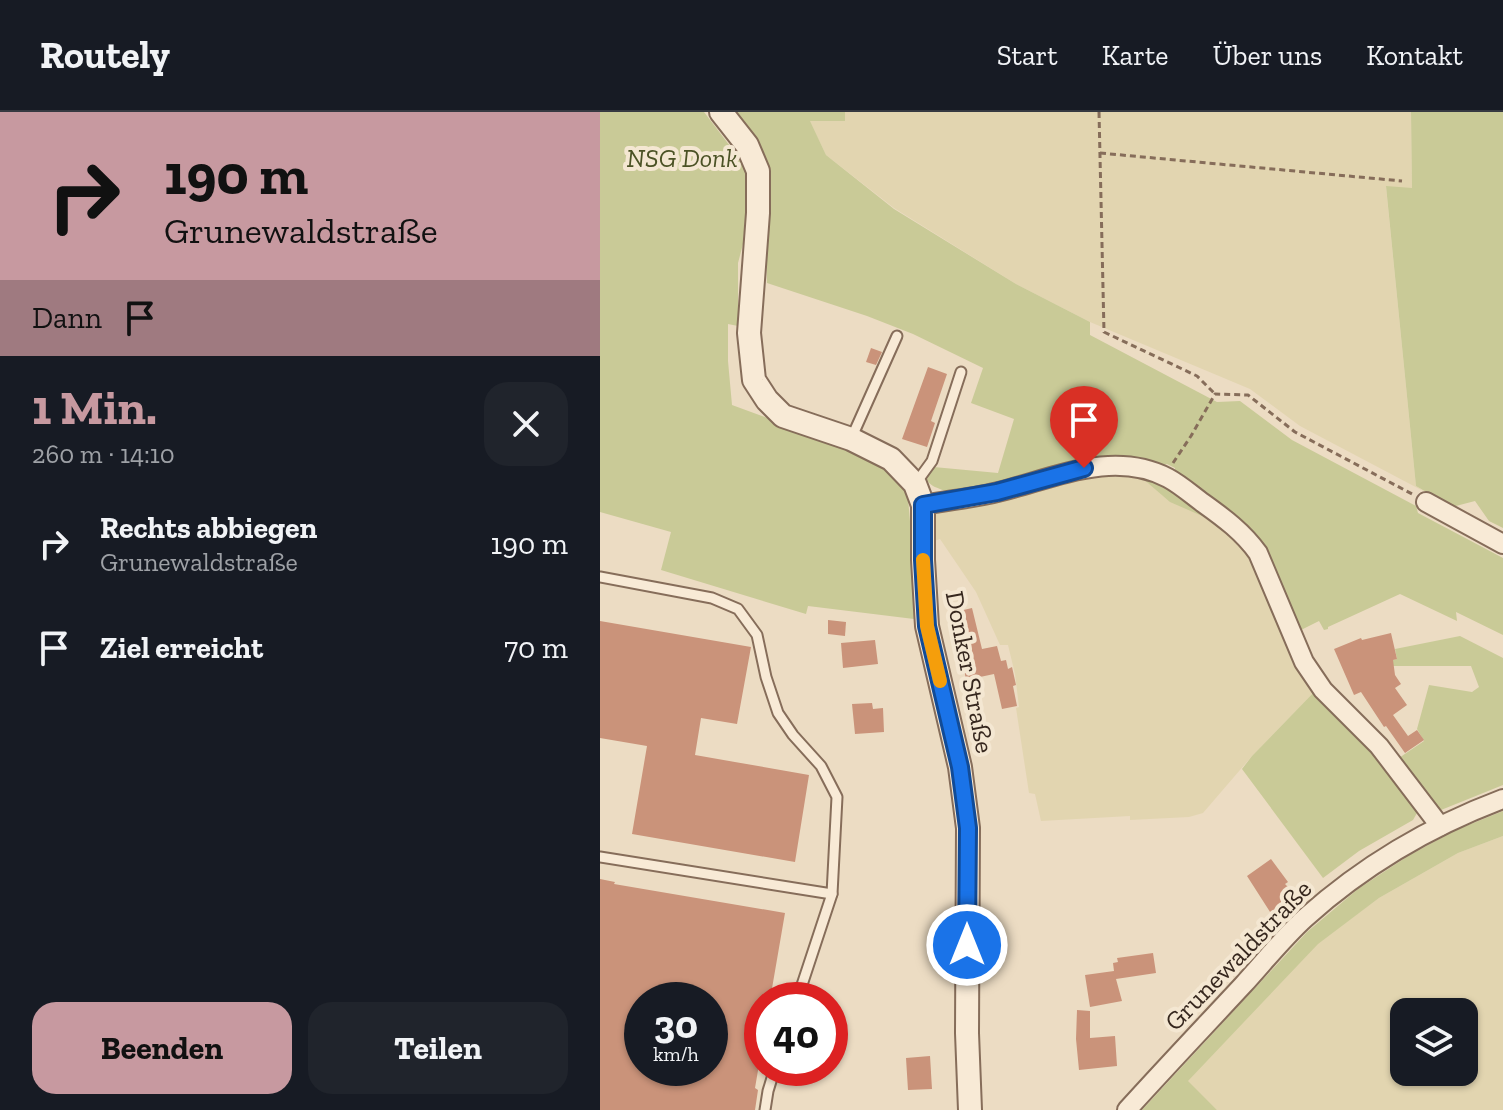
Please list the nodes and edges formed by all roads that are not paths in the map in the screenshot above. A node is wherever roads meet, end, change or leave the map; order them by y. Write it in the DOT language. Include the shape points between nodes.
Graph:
graph roads {
  1 [pos="721,112"];
  2 [pos="897,336"];
  3 [pos="961,372"];
  4 [pos="851,439"];
  5 [pos="919,494"];
  6 [pos="1426,502"];
  7 [pos="1503,544"];
  8 [pos="600,577"];
  9 [pos="1503,799"];
  10 [pos="1440,826"];
  11 [pos="600,857"];
  12 [pos="832,894"];
  13 [pos="803,982"];
  14 [pos="770,1086"];
  15 [pos="765,1110"];
  16 [pos="970,1110"];
  17 [pos="1127,1110"];
  1 -- 4 [label="street" via="747,145 758,171 749,333 754,380 783,416"];
  2 -- 4 [label="lane"];
  3 -- 5 [label="lane"];
  4 -- 5 [label="street" via="891,459"];
  5 -- 10 [label="street" via="997,492 1109,465 1164,476 1247,538 1304,662 1323,690 1379,746"];
  5 -- 16 [label="street, Donker Straße" via="927,626 960,767 968,828"];
  6 -- 7 [label="street"];
  8 -- 12 [label="lane" via="712,598 738,609 757,635 778,713 821,766 837,797"];
  9 -- 10 [label="street, Grunewaldstraße"];
  10 -- 17 [label="street, Grunewaldstraße" via="1363,872 1305,918"];
  11 -- 12 [label="lane"];
  12 -- 13 [label="lane"];
  14 -- 15 [label="lane"];
}
